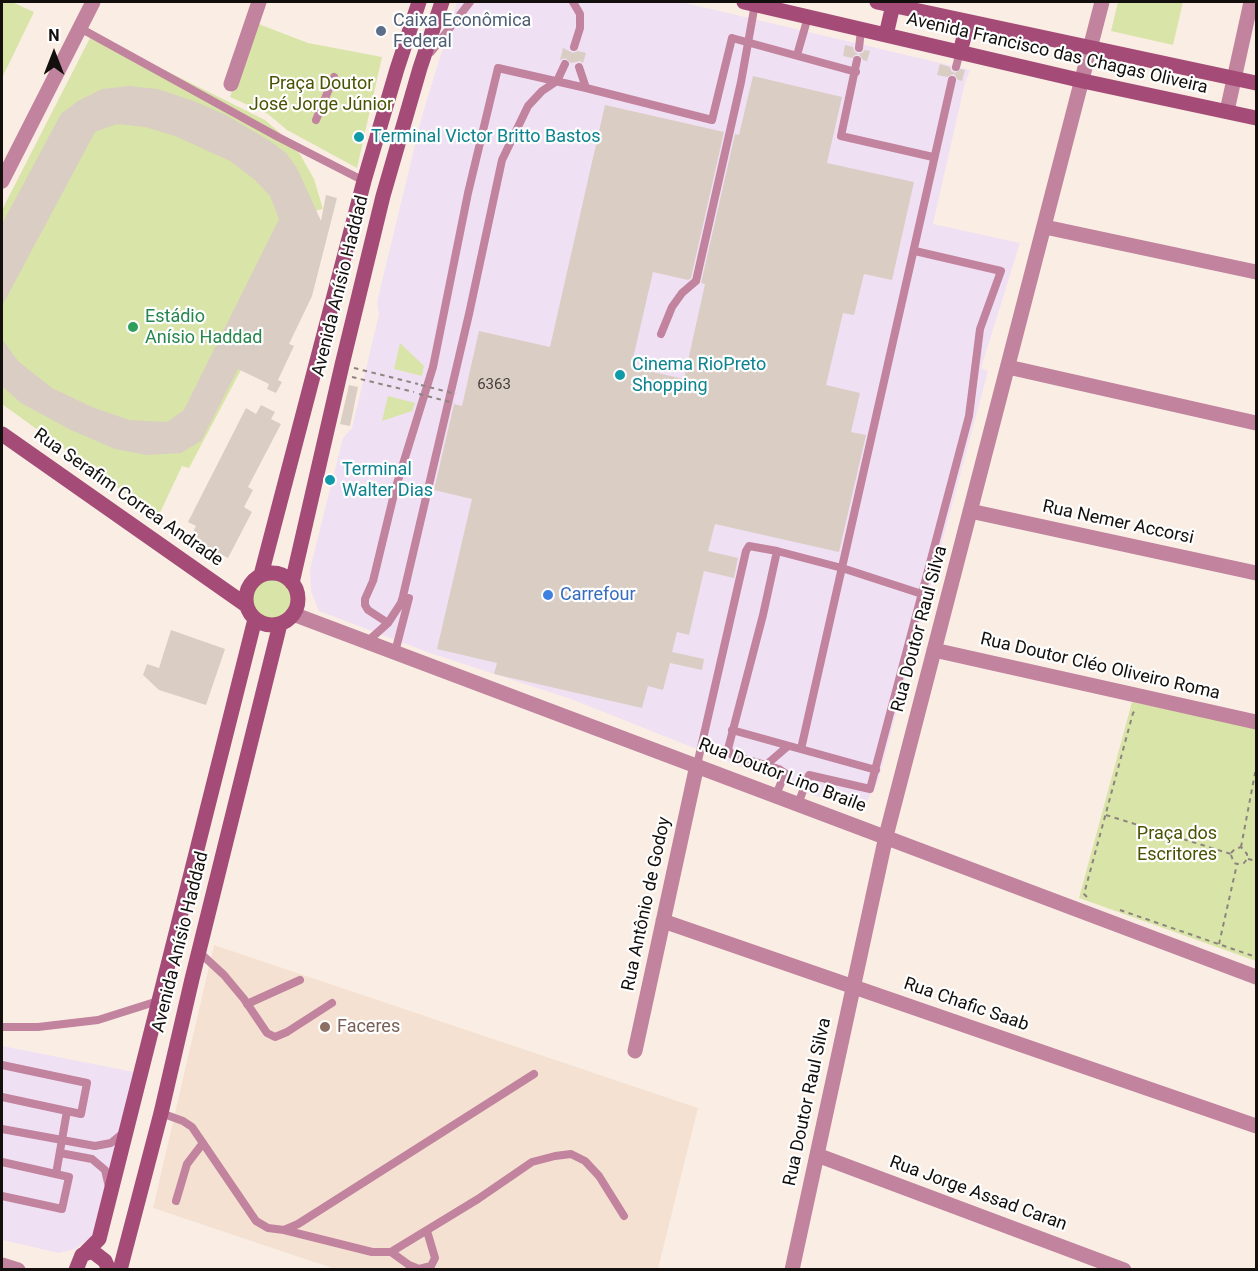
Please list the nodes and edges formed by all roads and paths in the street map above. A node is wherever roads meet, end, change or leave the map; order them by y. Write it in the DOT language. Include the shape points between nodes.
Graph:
graph roads {
  1 [pos="93,2"];
  2 [pos="259,2"];
  3 [pos="419,2"];
  4 [pos="442,2"];
  5 [pos="470,2"];
  6 [pos="573,2"];
  7 [pos="752,2"];
  8 [pos="877,2"];
  9 [pos="1102,2"];
  10 [pos="1251,2"];
  11 [pos="893,3"];
  12 [pos="808,17"];
  13 [pos="968,22"];
  14 [pos="80,28"];
  15 [pos="861,30"];
  16 [pos="886,35"];
  17 [pos="748,42"];
  18 [pos="576,45"];
  19 [pos="859,48"];
  20 [pos="1091,48"];
  21 [pos="960,52"];
  22 [pos="797,55"];
  23 [pos="857,60"];
  24 [pos="565,64"];
  25 [pos="579,67"];
  26 [pos="956,67"];
  27 [pos="420,68"];
  28 [pos="856,72"];
  29 [pos="334,77"];
  30 [pos="1234,78"];
  31 [pos="952,80"];
  32 [pos="557,81"];
  33 [pos="1083,81"];
  34 [pos="1257,83"];
  35 [pos="231,84"];
  36 [pos="586,88"];
  37 [pos="1227,111"];
  38 [pos="1257,118"];
  39 [pos="316,120"];
  40 [pos="933,157"];
  41 [pos="2,181"];
  42 [pos="363,187"];
  43 [pos="384,196"];
  44 [pos="1045,226"];
  45 [pos="915,251"];
  46 [pos="1257,272"];
  47 [pos="662,334"];
  48 [pos="1008,367"];
  49 [pos="341,369"];
  50 [pos="456,394"];
  51 [pos="454,403"];
  52 [pos="1257,423"];
  53 [pos="2,434"];
  54 [pos="970,511"];
  55 [pos="777,551"];
  56 [pos="842,568"];
  57 [pos="1257,573"];
  58 [pos="261,576"];
  59 [pos="292,583"];
  60 [pos="922,594"];
  61 [pos="242,597"];
  62 [pos="409,598"];
  63 [pos="293,614"];
  64 [pos="255,619"];
  65 [pos="388,622"];
  66 [pos="280,624"];
  67 [pos="368,641"];
  68 [pos="934,650"];
  69 [pos="395,652"];
  70 [pos="1141,706"];
  71 [pos="1257,722"];
  72 [pos="732,730"];
  73 [pos="788,746"];
  74 [pos="801,749"];
  75 [pos="697,765"];
  76 [pos="766,765"];
  77 [pos="1257,768"];
  78 [pos="876,770"];
  79 [pos="776,795"];
  80 [pos="798,804"];
  81 [pos="1106,814"];
  82 [pos="886,836"];
  83 [pos="1240,847"];
  84 [pos="1231,854"];
  85 [pos="1247,859"];
  86 [pos="1257,861"];
  87 [pos="1237,864"];
  88 [pos="1088,898"];
  89 [pos="1121,910"];
  90 [pos="663,921"];
  91 [pos="177,927"];
  92 [pos="202,934"];
  93 [pos="1219,944"];
  94 [pos="198,951"];
  95 [pos="1257,957"];
  96 [pos="1257,977"];
  97 [pos="300,980"];
  98 [pos="853,986"];
  99 [pos="158,1001"];
  100 [pos="332,1003"];
  101 [pos="247,1004"];
  102 [pos="2,1027"];
  103 [pos="635,1051"];
  104 [pos="2,1065"];
  105 [pos="534,1074"];
  106 [pos="2,1097"];
  107 [pos="67,1111"];
  108 [pos="161,1113"];
  109 [pos="1257,1126"];
  110 [pos="2,1129"];
  111 [pos="126,1130"];
  112 [pos="62,1140"];
  113 [pos="203,1143"];
  114 [pos="60,1153"];
  115 [pos="817,1155"];
  116 [pos="2,1162"];
  117 [pos="56,1174"];
  118 [pos="110,1194"];
  119 [pos="2,1196"];
  120 [pos="176,1201"];
  121 [pos="624,1216"];
  122 [pos="284,1230"];
  123 [pos="427,1231"];
  124 [pos="86,1252"];
  125 [pos="391,1252"];
  126 [pos="2,1265"];
  127 [pos="18,1269"];
  128 [pos="76,1269"];
  129 [pos="109,1269"];
  130 [pos="120,1269"];
  131 [pos="792,1269"];
  132 [pos="1125,1269"];
  1 -- 14 [label="street"];
  2 -- 35 [label="street"];
  3 -- 42 [label="main road, Avenida Anísio Haddad"];
  4 -- 27 [label="main road, Avenida Anísio Haddad"];
  5 -- 27 [label="lane"];
  6 -- 18 [label="lane" via="580,14"];
  7 -- 12 [label="main road, Avenida Francisco das Chagas Oliveira"];
  7 -- 17 [label="lane"];
  8 -- 11 [label="main road, Avenida Francisco das Chagas Oliveira"];
  9 -- 20 [label="street, Rua Doutor Raul Silva"];
  10 -- 30 [label="street"];
  11 -- 13 [label="main road, Avenida Francisco das Chagas Oliveira"];
  11 -- 16 [label="main road"];
  12 -- 15 [label="main road, Avenida Francisco das Chagas Oliveira"];
  12 -- 22 [label="lane"];
  13 -- 20 [label="main road, Avenida Francisco das Chagas Oliveira"];
  13 -- 21 [label="main road"];
  14 -- 41 [label="street"];
  14 -- 42 [label="lane"];
  15 -- 16 [label="main road, Avenida Francisco das Chagas Oliveira"];
  15 -- 19 [label="lane"];
  16 -- 21 [label="main road, Avenida Francisco das Chagas Oliveira"];
  17 -- 22 [label="lane"];
  17 -- 36 [label="lane" via="732,38 712,120"];
  17 -- 47 [label="lane" via="696,281 672,307"];
  20 -- 30 [label="main road, Avenida Francisco das Chagas Oliveira"];
  20 -- 33 [label="street, Rua Doutor Raul Silva"];
  21 -- 26 [label="lane"];
  21 -- 33 [label="main road, Avenida Francisco das Chagas Oliveira"];
  22 -- 28 [label="lane"];
  23 -- 28 [label="lane"];
  24 -- 32 [label="lane"];
  25 -- 36 [label="lane"];
  27 -- 43 [label="main road, Avenida Anísio Haddad"];
  28 -- 40 [label="lane" via="841,136"];
  29 -- 39 [label="lane"];
  30 -- 34 [label="main road, Avenida Francisco das Chagas Oliveira"];
  30 -- 37 [label="street"];
  31 -- 40 [label="lane"];
  32 -- 36 [label="lane"];
  32 -- 65 [label="lane" via="528,106 502,160 403,596"];
  32 -- 65 [label="lane" via="498,68 433,367 365,599 368,610"];
  33 -- 37 [label="main road, Avenida Francisco das Chagas Oliveira"];
  33 -- 44 [label="street, Rua Doutor Raul Silva"];
  37 -- 38 [label="main road, Avenida Francisco das Chagas Oliveira"];
  40 -- 45 [label="lane"];
  42 -- 43 [label="main road"];
  42 -- 58 [label="main road, Avenida Anísio Haddad"];
  43 -- 49 [label="main road, Avenida Anísio Haddad"];
  44 -- 46 [label="street"];
  44 -- 48 [label="street, Rua Doutor Raul Silva"];
  45 -- 56 [label="lane"];
  45 -- 60 [label="lane" via="1001,271 980,329 969,416"];
  48 -- 52 [label="street"];
  48 -- 54 [label="street, Rua Doutor Raul Silva"];
  49 -- 50 [label="path, bridge"];
  49 -- 51 [label="path, bridge"];
  49 -- 59 [label="main road, Avenida Anísio Haddad"];
  53 -- 61 [label="main road, Rua Serafim Correa Andrade"];
  54 -- 57 [label="street, Rua Nemer Accorsi"];
  54 -- 68 [label="street, Rua Doutor Raul Silva"];
  55 -- 56 [label="lane"];
  55 -- 72 [label="lane"];
  55 -- 75 [label="lane" via="752,546 746,551"];
  56 -- 60 [label="lane"];
  56 -- 74 [label="lane"];
  58 -- 59 [label="main road" via="278,574"];
  58 -- 61 [label="main road"];
  59 -- 63 [label="main road" via="297,598"];
  60 -- 78 [label="lane"];
  61 -- 64 [label="main road"];
  62 -- 69 [label="lane"];
  63 -- 66 [label="main road"];
  63 -- 67 [label="street, Rua Doutor Lino Braile"];
  64 -- 66 [label="main road"];
  64 -- 91 [label="main road, Avenida Anísio Haddad"];
  65 -- 67 [label="lane"];
  66 -- 92 [label="main road, Avenida Anísio Haddad"];
  67 -- 69 [label="street, Rua Doutor Lino Braile"];
  68 -- 71 [label="street, Rua Doutor Cléo Oliveiro Roma"];
  68 -- 82 [label="street, Rua Doutor Raul Silva"];
  69 -- 75 [label="street, Rua Doutor Lino Braile"];
  70 -- 81 [label="path" via="1133,712"];
  72 -- 73 [label="lane"];
  72 -- 76 [label="lane" via="728,749 732,755"];
  73 -- 74 [label="lane"];
  73 -- 76 [label="lane"];
  74 -- 78 [label="lane"];
  75 -- 79 [label="street, Rua Doutor Lino Braile"];
  75 -- 90 [label="street, Rua Antônio de Godoy"];
  76 -- 79 [label="lane" via="785,773"];
  77 -- 83 [label="path"];
  78 -- 80 [label="lane" via="870,789 809,775"];
  79 -- 80 [label="street, Rua Doutor Lino Braile"];
  80 -- 82 [label="street, Rua Doutor Lino Braile"];
  81 -- 84 [label="path"];
  81 -- 88 [label="path" via="1084,894"];
  82 -- 96 [label="street, Rua Doutor Lino Braile"];
  82 -- 98 [label="street, Rua Doutor Raul Silva"];
  83 -- 84 [label="path"];
  83 -- 85 [label="path" via="1246,851"];
  84 -- 87 [label="path"];
  85 -- 86 [label="path"];
  85 -- 87 [label="path"];
  87 -- 93 [label="path"];
  89 -- 93 [label="path"];
  90 -- 98 [label="street, Rua Chafic Saab"];
  90 -- 103 [label="street, Rua Antônio de Godoy"];
  91 -- 92 [label="main road"];
  91 -- 99 [label="main road, Avenida Anísio Haddad"];
  92 -- 94 [label="main road, Avenida Anísio Haddad"];
  93 -- 95 [label="path"];
  94 -- 101 [label="lane"];
  94 -- 108 [label="main road, Avenida Anísio Haddad"];
  97 -- 101 [label="lane"];
  98 -- 109 [label="street, Rua Chafic Saab"];
  98 -- 115 [label="street, Rua Doutor Raul Silva"];
  99 -- 102 [label="lane" via="98,1020"];
  99 -- 111 [label="main road, Avenida Anísio Haddad"];
  100 -- 101 [label="lane" via="275,1037 267,1033"];
  104 -- 107 [label="lane" via="87,1083 81,1113"];
  105 -- 122 [label="lane"];
  106 -- 107 [label="lane"];
  107 -- 112 [label="lane"];
  108 -- 113 [label="lane" via="192,1127"];
  108 -- 130 [label="main road, Avenida Anísio Haddad"];
  110 -- 112 [label="lane"];
  111 -- 112 [label="lane" via="111,1143 95,1146"];
  111 -- 118 [label="main road, Avenida Anísio Haddad"];
  112 -- 114 [label="lane"];
  113 -- 120 [label="lane" via="187,1164"];
  113 -- 122 [label="lane" via="256,1221"];
  114 -- 117 [label="lane"];
  114 -- 118 [label="lane" via="92,1159 105,1170"];
  115 -- 131 [label="street, Rua Doutor Raul Silva"];
  115 -- 132 [label="street, Rua Jorge Assad Caran"];
  116 -- 117 [label="lane"];
  117 -- 119 [label="lane" via="69,1177 62,1209"];
  118 -- 124 [label="main road, Avenida Anísio Haddad" via="99,1239"];
  121 -- 123 [label="lane" via="599,1176 585,1161 571,1154 532,1162"];
  122 -- 125 [label="lane" via="372,1252"];
  123 -- 125 [label="lane"];
  123 -- 125 [label="lane" via="435,1258 431,1266 419,1269"];
  124 -- 128 [label="main road, Avenida Anísio Haddad"];
  124 -- 129 [label="main road" via="92,1251"];
  126 -- 127 [label="street"];
}
